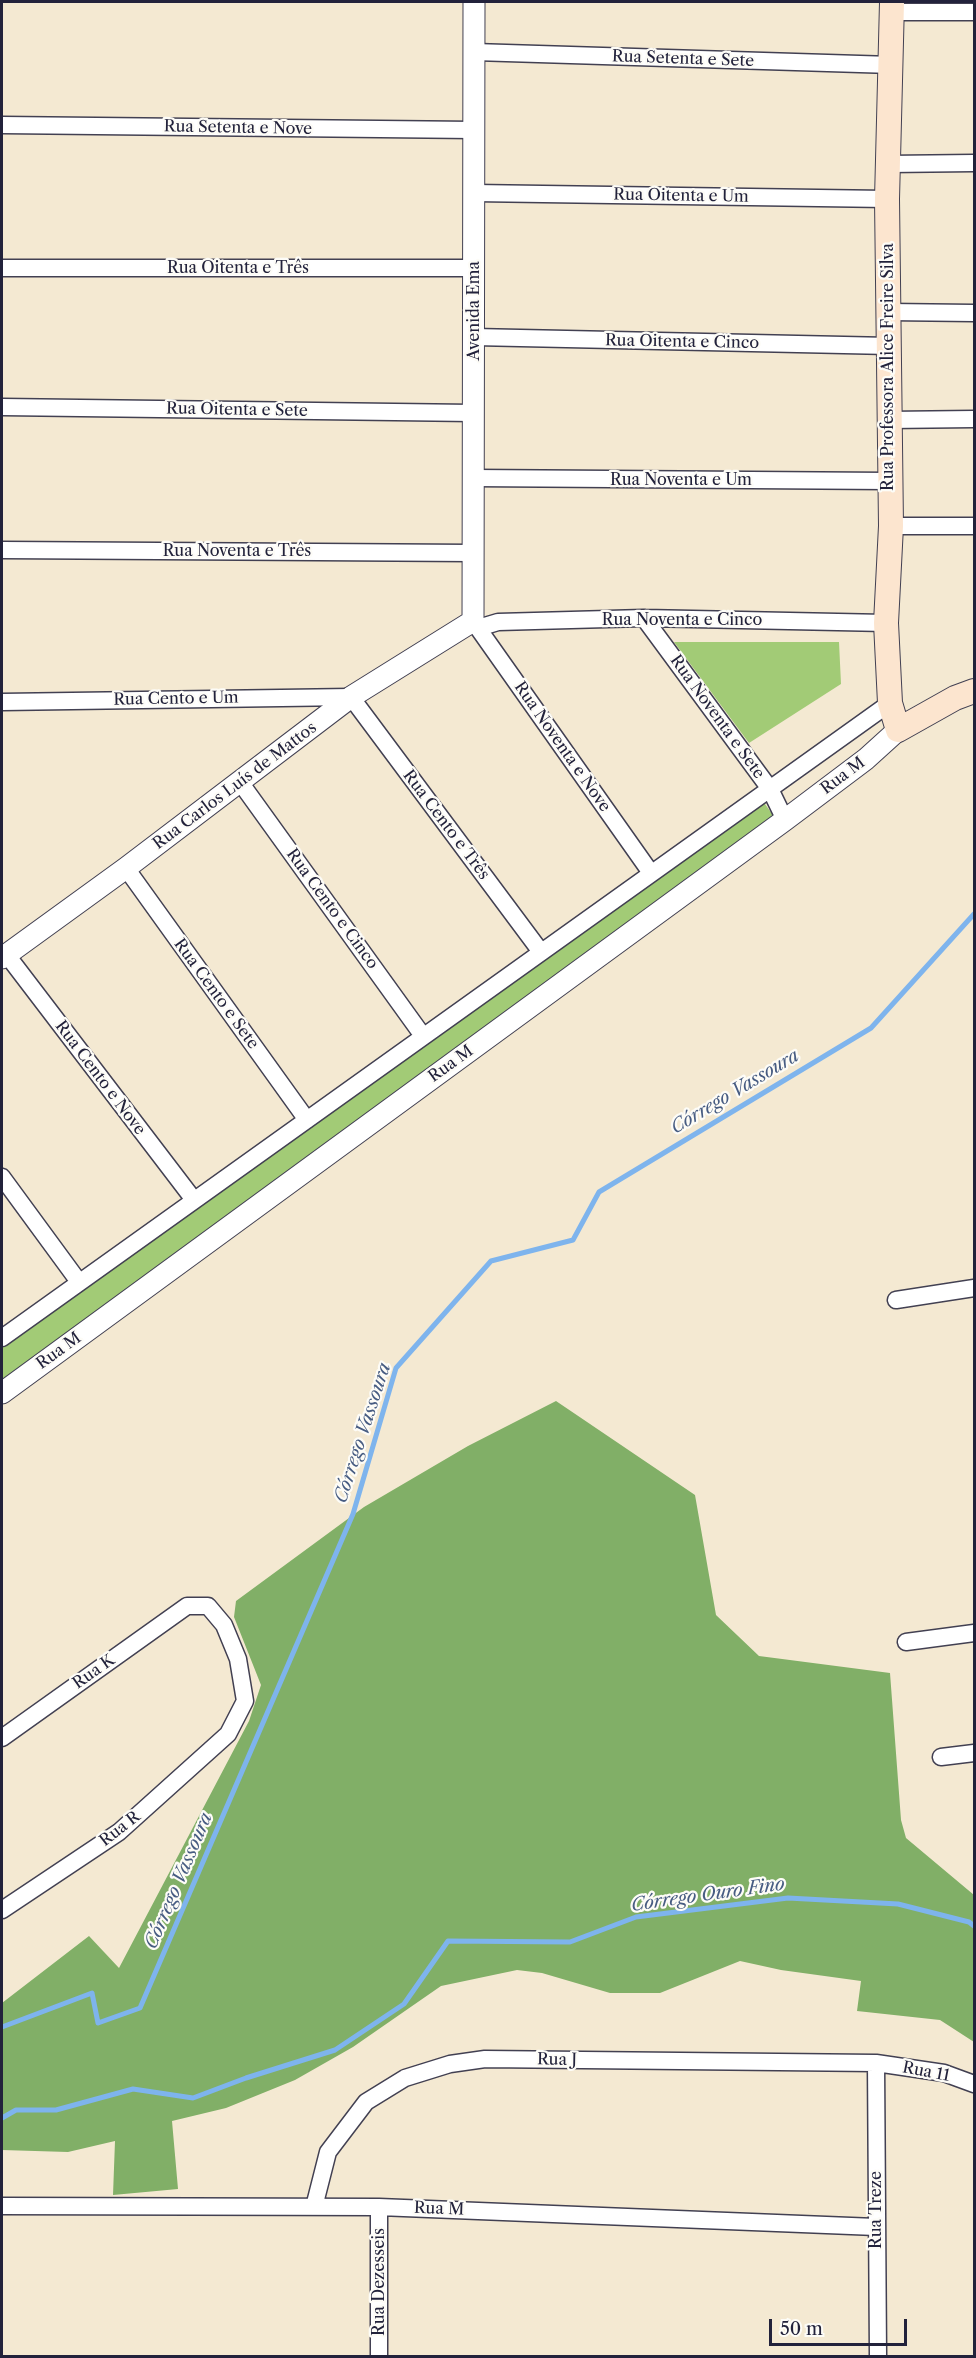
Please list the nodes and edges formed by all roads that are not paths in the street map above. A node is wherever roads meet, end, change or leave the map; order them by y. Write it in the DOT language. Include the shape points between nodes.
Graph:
graph roads {
  1 [pos="474,2"];
  2 [pos="892,7"];
  3 [pos="975,12"];
  4 [pos="474,52"];
  5 [pos="892,65"];
  6 [pos="2,125"];
  7 [pos="474,130"];
  8 [pos="975,163"];
  9 [pos="888,164"];
  10 [pos="474,192"];
  11 [pos="887,199"];
  12 [pos="2,268"];
  13 [pos="474,268"];
  14 [pos="888,312"];
  15 [pos="975,313"];
  16 [pos="474,337"];
  17 [pos="890,346"];
  18 [pos="2,407"];
  19 [pos="473,413"];
  20 [pos="975,419"];
  21 [pos="888,420"];
  22 [pos="473,478"];
  23 [pos="889,481"];
  24 [pos="891,526"];
  25 [pos="975,526"];
  26 [pos="2,550"];
  27 [pos="473,553"];
  28 [pos="644,618"];
  29 [pos="886,623"];
  30 [pos="475,624"];
  31 [pos="975,691"];
  32 [pos="351,697"];
  33 [pos="2,702"];
  34 [pos="890,703"];
  35 [pos="898,730"];
  36 [pos="240,782"];
  37 [pos="770,789"];
  38 [pos="785,820"];
  39 [pos="126,868"];
  40 [pos="651,873"];
  41 [pos="541,952"];
  42 [pos="4,957"];
  43 [pos="423,1036"];
  44 [pos="307,1120"];
  45 [pos="2,1177"];
  46 [pos="194,1200"];
  47 [pos="79,1282"];
  48 [pos="975,1288"];
  49 [pos="896,1300"];
  50 [pos="2,1338"];
  51 [pos="2,1393"];
  52 [pos="187,1606"];
  53 [pos="975,1633"];
  54 [pos="906,1642"];
  55 [pos="2,1738"];
  56 [pos="975,1753"];
  57 [pos="941,1757"];
  58 [pos="2,1910"];
  59 [pos="876,2063"];
  60 [pos="975,2084"];
  61 [pos="2,2206"];
  62 [pos="314,2207"];
  63 [pos="379,2207"];
  64 [pos="876,2227"];
  65 [pos="379,2356"];
  66 [pos="878,2356"];
  1 -- 4 [label="street, Avenida Ema"];
  2 -- 3 [label="street"];
  2 -- 5 [label="main road, Rua Professora Alice Freire Silva"];
  4 -- 5 [label="street, Rua Setenta e Sete"];
  4 -- 7 [label="street, Avenida Ema"];
  5 -- 9 [label="main road, Rua Professora Alice Freire Silva"];
  6 -- 7 [label="street, Rua Setenta e Nove"];
  7 -- 10 [label="street, Avenida Ema"];
  8 -- 9 [label="street"];
  9 -- 11 [label="main road, Rua Professora Alice Freire Silva"];
  10 -- 11 [label="street, Rua Oitenta e Um"];
  10 -- 13 [label="street, Avenida Ema"];
  11 -- 14 [label="main road, Rua Professora Alice Freire Silva"];
  12 -- 13 [label="street, Rua Oitenta e Três"];
  13 -- 16 [label="street, Avenida Ema"];
  14 -- 15 [label="street"];
  14 -- 17 [label="main road, Rua Professora Alice Freire Silva"];
  16 -- 17 [label="street, Rua Oitenta e Cinco"];
  16 -- 19 [label="street, Avenida Ema"];
  17 -- 21 [label="main road, Rua Professora Alice Freire Silva"];
  18 -- 19 [label="street, Rua Oitenta e Sete"];
  19 -- 22 [label="street, Avenida Ema"];
  20 -- 21 [label="street"];
  21 -- 23 [label="main road, Rua Professora Alice Freire Silva"];
  22 -- 23 [label="street, Rua Noventa e Um"];
  22 -- 27 [label="street, Avenida Ema"];
  23 -- 24 [label="main road, Rua Professora Alice Freire Silva"];
  24 -- 25 [label="street"];
  24 -- 29 [label="main road, Rua Professora Alice Freire Silva"];
  26 -- 27 [label="street, Rua Noventa e Três"];
  27 -- 30 [label="street, Avenida Ema"];
  28 -- 29 [label="street, Rua Noventa e Cinco"];
  28 -- 30 [label="street, Rua Noventa e Cinco"];
  28 -- 37 [label="street, Rua Noventa e Sete"];
  29 -- 34 [label="main road, Rua Professora Alice Freire Silva"];
  30 -- 32 [label="street, Rua Carlos Luís de Mattos"];
  30 -- 40 [label="street, Rua Noventa e Nove"];
  31 -- 35 [label="main road"];
  32 -- 33 [label="street, Rua Cento e Um"];
  32 -- 36 [label="street, Rua Carlos Luís de Mattos"];
  32 -- 41 [label="street, Rua Cento e Três"];
  34 -- 35 [label="main road, Rua Professora Alice Freire Silva"];
  34 -- 37 [label="street, Rua M"];
  35 -- 38 [label="street, Rua M"];
  36 -- 39 [label="street, Rua Carlos Luís de Mattos"];
  36 -- 43 [label="street, Rua Cento e Cinco"];
  37 -- 38 [label="street, Rua Noventa e Sete"];
  37 -- 40 [label="street, Rua M"];
  38 -- 51 [label="street, Rua M"];
  39 -- 42 [label="street, Rua Carlos Luís de Mattos"];
  39 -- 44 [label="street, Rua Cento e Sete"];
  40 -- 41 [label="street, Rua M"];
  41 -- 43 [label="street, Rua M"];
  42 -- 46 [label="street, Rua Cento e Nove"];
  43 -- 44 [label="street, Rua M"];
  44 -- 46 [label="street, Rua M"];
  45 -- 47 [label="street"];
  46 -- 47 [label="street, Rua M"];
  47 -- 50 [label="street, Rua M"];
  48 -- 49 [label="street"];
  52 -- 55 [label="street, Rua K"];
  52 -- 58 [label="street, Rua R" via="208,1606 224,1625 238,1659 245,1701 228,1734 119,1832"];
  53 -- 54 [label="street"];
  56 -- 57 [label="street"];
  59 -- 60 [label="street, Rua 11" via="944,2073"];
  59 -- 62 [label="street, Rua J" via="485,2059 450,2064 405,2078 366,2102 328,2152"];
  59 -- 64 [label="street, Rua Treze"];
  61 -- 62 [label="street, Rua M"];
  62 -- 63 [label="street, Rua M"];
  63 -- 64 [label="street, Rua M"];
  63 -- 65 [label="street, Rua Dezesseis"];
  64 -- 66 [label="street, Rua Treze"];
}
